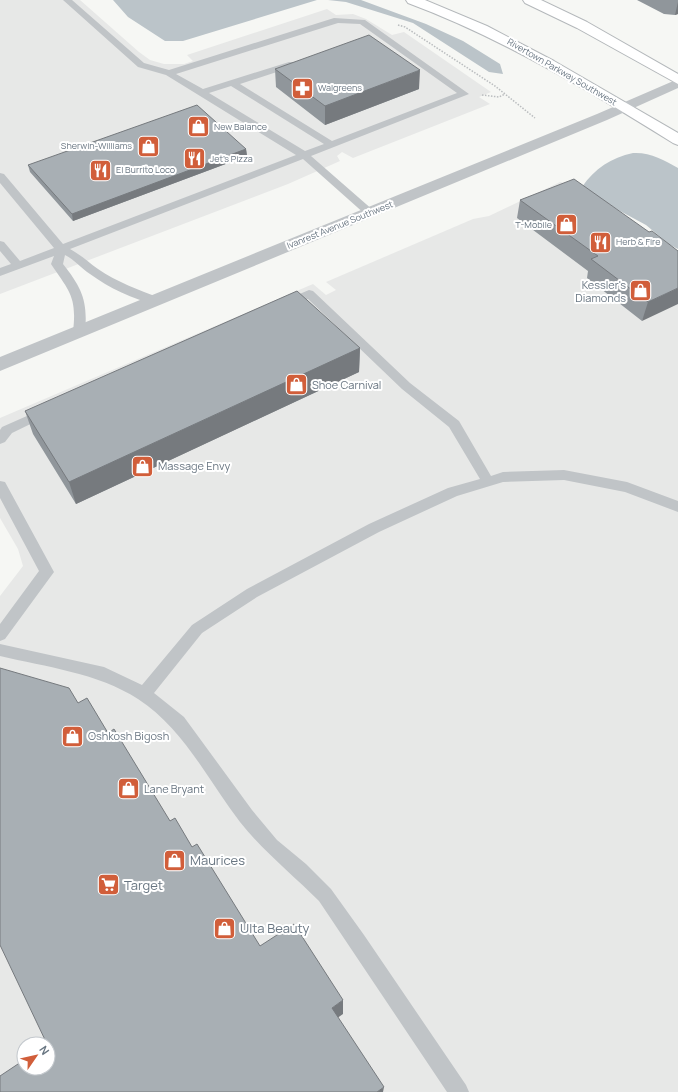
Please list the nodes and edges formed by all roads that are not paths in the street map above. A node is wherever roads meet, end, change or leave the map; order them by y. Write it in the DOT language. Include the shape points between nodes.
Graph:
graph roads {
  1 [pos="67,0"];
  2 [pos="413,0"];
  3 [pos="530,0"];
  4 [pos="380,35"];
  5 [pos="366,40"];
  6 [pos="299,61"];
  7 [pos="170,73"];
  8 [pos="678,80"];
  9 [pos="232,83"];
  10 [pos="678,83"];
  11 [pos="201,93"];
  12 [pos="622,106"];
  13 [pos="678,140"];
  14 [pos="332,145"];
  15 [pos="304,155"];
  16 [pos="0,176"];
  17 [pos="370,213"];
  18 [pos="0,244"];
  19 [pos="61,249"];
  20 [pos="18,266"];
  21 [pos="0,272"];
  22 [pos="156,300"];
  23 [pos="272,310"];
  24 [pos="79,332"];
  25 [pos="0,364"];
  26 [pos="55,408"];
  27 [pos="0,439"];
  28 [pos="488,482"];
  29 [pos="0,486"];
  30 [pos="678,507"];
  31 [pos="0,635"];
  32 [pos="0,650"];
  33 [pos="144,694"];
  34 [pos="459,1092"];
  1 -- 7 [label="lane" via="141,65"];
  2 -- 12 [label="main road, Rivertown Parkway Southwest" via="507,40"];
  3 -- 8 [label="main road" via="582,25"];
  4 -- 5 [label="lane"];
  4 -- 7 [label="lane" via="362,22 337,20"];
  4 -- 14 [label="lane" via="464,94"];
  6 -- 9 [label="lane"];
  7 -- 11 [label="lane"];
  9 -- 11 [label="lane"];
  9 -- 14 [label="lane"];
  10 -- 12 [label="street, Ivanrest Avenue Southwest"];
  11 -- 15 [label="lane"];
  12 -- 13 [label="main road, Rivertown Parkway Southwest"];
  12 -- 17 [label="street, Ivanrest Avenue Southwest" via="602,118"];
  14 -- 15 [label="lane"];
  15 -- 17 [label="lane"];
  15 -- 19 [label="lane"];
  16 -- 19 [label="lane"];
  17 -- 22 [label="street, Ivanrest Avenue Southwest"];
  18 -- 20 [label="lane"];
  19 -- 20 [label="lane"];
  19 -- 22 [label="lane" via="79,258 93,271 118,286"];
  19 -- 24 [label="lane" via="57,264 80,296"];
  20 -- 21 [label="lane"];
  22 -- 24 [label="street, Ivanrest Avenue Southwest"];
  23 -- 28 [label="lane" via="309,294 406,386 454,424"];
  24 -- 25 [label="street, Ivanrest Avenue Southwest"];
  26 -- 27 [label="lane" via="7,430"];
  28 -- 30 [label="lane" via="503,477 564,475 627,487"];
  28 -- 33 [label="lane" via="453,492 374,528 252,593 197,629"];
  29 -- 31 [label="lane" via="47,572"];
  32 -- 33 [label="lane" via="104,674"];
  33 -- 34 [label="lane" via="178,722 271,846 300,870 325,896"];
}
